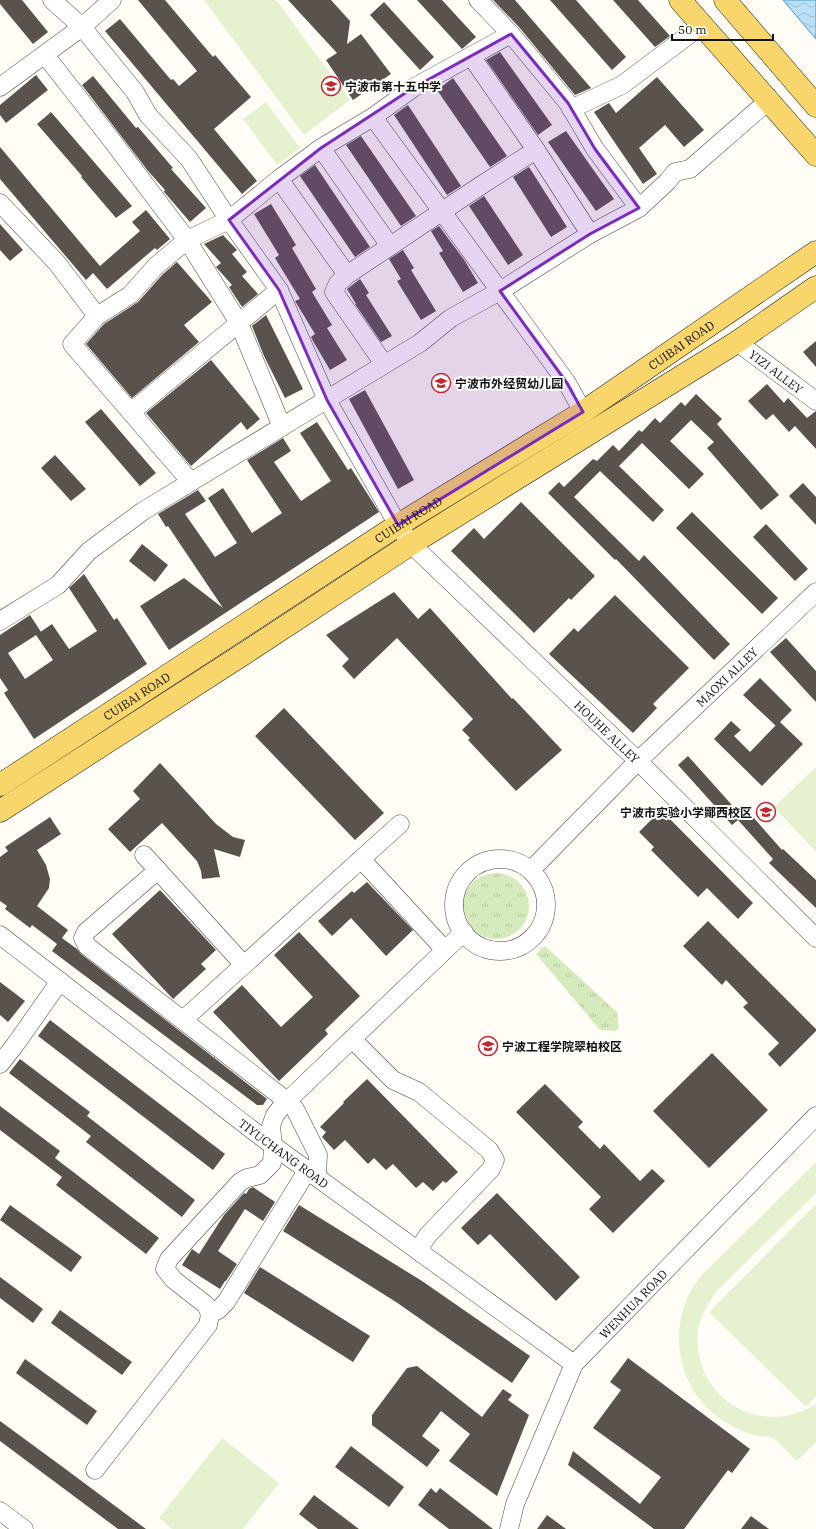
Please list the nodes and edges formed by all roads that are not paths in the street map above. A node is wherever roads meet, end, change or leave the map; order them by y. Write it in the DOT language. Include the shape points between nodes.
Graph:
graph roads {
  1 [pos="52,0"];
  2 [pos="112,0"];
  3 [pos="478,0"];
  4 [pos="680,0"];
  5 [pos="725,0"];
  6 [pos="702,25"];
  7 [pos="82,27"];
  8 [pos="511,34"];
  9 [pos="45,55"];
  10 [pos="471,56"];
  11 [pos="0,87"];
  12 [pos="768,101"];
  13 [pos="816,106"];
  14 [pos="571,109"];
  15 [pos="373,117"];
  16 [pos="321,148"];
  17 [pos="536,150"];
  18 [pos="816,155"];
  19 [pos="279,179"];
  20 [pos="0,203"];
  21 [pos="639,208"];
  22 [pos="441,211"];
  23 [pos="229,220"];
  24 [pos="590,234"];
  25 [pos="187,240"];
  26 [pos="390,246"];
  27 [pos="816,252"];
  28 [pos="347,275"];
  29 [pos="816,287"];
  30 [pos="279,290"];
  31 [pos="500,291"];
  32 [pos="97,316"];
  33 [pos="239,323"];
  34 [pos="737,342"];
  35 [pos="384,364"];
  36 [pos="327,400"];
  37 [pos="816,401"];
  38 [pos="131,412"];
  39 [pos="583,412"];
  40 [pos="282,427"];
  41 [pos="191,482"];
  42 [pos="398,525"];
  43 [pos="410,544"];
  44 [pos="816,592"];
  45 [pos="0,621"];
  46 [pos="638,761"];
  47 [pos="0,785"];
  48 [pos="0,811"];
  49 [pos="400,824"];
  50 [pos="144,855"];
  51 [pos="360,860"];
  52 [pos="158,870"];
  53 [pos="530,870"];
  54 [pos="464,932"];
  55 [pos="0,935"];
  56 [pos="816,938"];
  57 [pos="445,950"];
  58 [pos="244,965"];
  59 [pos="60,981"];
  60 [pos="183,1020"];
  61 [pos="352,1039"];
  62 [pos="7,1043"];
  63 [pos="0,1064"];
  64 [pos="287,1101"];
  65 [pos="816,1116"];
  66 [pos="273,1146"];
  67 [pos="312,1174"];
  68 [pos="421,1253"];
  69 [pos="210,1314"];
  70 [pos="574,1364"];
  71 [pos="95,1470"];
  72 [pos="0,1511"];
  73 [pos="24,1529"];
  74 [pos="508,1529"];
  1 -- 7 [label="street, HOUHE ALLEY"];
  2 -- 7 [label="street"];
  3 -- 8 [label="street"];
  4 -- 6 [label="main road"];
  5 -- 13 [label="main road"];
  6 -- 12 [label="main road"];
  6 -- 14 [label="street" via="622,85"];
  7 -- 9 [label="street"];
  7 -- 23 [label="street, HOUHE ALLEY" via="135,92 148,115 189,159"];
  8 -- 10 [label="street"];
  8 -- 14 [label="street"];
  9 -- 11 [label="street"];
  9 -- 25 [label="street"];
  10 -- 15 [label="street" via="413,88"];
  10 -- 17 [label="street"];
  12 -- 18 [label="main road"];
  12 -- 21 [label="street" via="690,169 675,172"];
  14 -- 21 [label="street" via="595,149"];
  15 -- 16 [label="street"];
  15 -- 22 [label="street"];
  16 -- 19 [label="street"];
  16 -- 26 [label="street"];
  17 -- 22 [label="street"];
  17 -- 24 [label="street"];
  19 -- 23 [label="street"];
  19 -- 28 [label="street"];
  20 -- 32 [label="street" via="57,263"];
  21 -- 24 [label="street"];
  22 -- 26 [label="street"];
  22 -- 31 [label="street"];
  23 -- 25 [label="street"];
  23 -- 30 [label="street, HOUHE ALLEY"];
  24 -- 31 [label="street"];
  25 -- 32 [label="street" via="156,266 130,295"];
  25 -- 33 [label="street"];
  26 -- 28 [label="street"];
  27 -- 39 [label="main road, CUIBAI ROAD"];
  28 -- 35 [label="street" via="338,283 334,292"];
  29 -- 34 [label="main road, CUIBAI ROAD"];
  30 -- 33 [label="street"];
  30 -- 36 [label="street, HOUHE ALLEY"];
  31 -- 35 [label="street" via="452,318 420,343"];
  31 -- 39 [label="street" via="567,382"];
  32 -- 38 [label="street" via="72,344"];
  33 -- 38 [label="street"];
  33 -- 40 [label="street"];
  34 -- 37 [label="street, YIZI ALLEY"];
  34 -- 43 [label="main road, CUIBAI ROAD"];
  35 -- 36 [label="street"];
  36 -- 40 [label="street"];
  36 -- 42 [label="street, HOUHE ALLEY"];
  38 -- 41 [label="street"];
  39 -- 42 [label="main road, CUIBAI ROAD"];
  40 -- 41 [label="street"];
  41 -- 45 [label="street" via="143,511 89,551 58,585"];
  42 -- 43 [label="street, HOUHE ALLEY"];
  42 -- 47 [label="main road, CUIBAI ROAD"];
  43 -- 46 [label="street, HOUHE ALLEY"];
  43 -- 48 [label="main road, CUIBAI ROAD"];
  44 -- 46 [label="street, MAOXI ALLEY"];
  46 -- 53 [label="street, MAOXI ALLEY"];
  46 -- 56 [label="street, HOUHE ALLEY"];
  49 -- 51 [label="street"];
  50 -- 52 [label="street"];
  51 -- 57 [label="street"];
  51 -- 58 [label="street"];
  52 -- 58 [label="street"];
  52 -- 60 [label="street" via="86,932 83,938 86,946"];
  53 -- 54 [label="street" via="518,862 499,859 489,860 472,868 460,882 454,900 457,919"];
  53 -- 54 [label="street" via="541,882 546,901 544,920 534,936 519,947 500,951 490,950 473,942"];
  54 -- 57 [label="street"];
  55 -- 59 [label="street, TIYUCHANG ROAD"];
  57 -- 61 [label="street"];
  58 -- 60 [label="street"];
  59 -- 62 [label="street"];
  59 -- 66 [label="street, TIYUCHANG ROAD"];
  60 -- 64 [label="street"];
  61 -- 64 [label="street"];
  61 -- 68 [label="street" via="393,1080 419,1092 489,1150 495,1160 491,1169 428,1235 422,1244"];
  62 -- 63 [label="street"];
  64 -- 66 [label="street" via="275,1115 272,1126"];
  64 -- 67 [label="street" via="295,1109 318,1155"];
  65 -- 70 [label="street, WENHUA ROAD"];
  66 -- 67 [label="street, TIYUCHANG ROAD"];
  66 -- 69 [label="street" via="272,1163 260,1175 240,1182 169,1259 165,1269 174,1280 206,1305"];
  67 -- 68 [label="street, TIYUCHANG ROAD"];
  67 -- 69 [label="street" via="226,1302"];
  68 -- 70 [label="street, TIYUCHANG ROAD"];
  69 -- 71 [label="street" via="208,1325"];
  70 -- 74 [label="street, WENHUA ROAD" via="515,1504"];
  72 -- 73 [label="street"];
}
